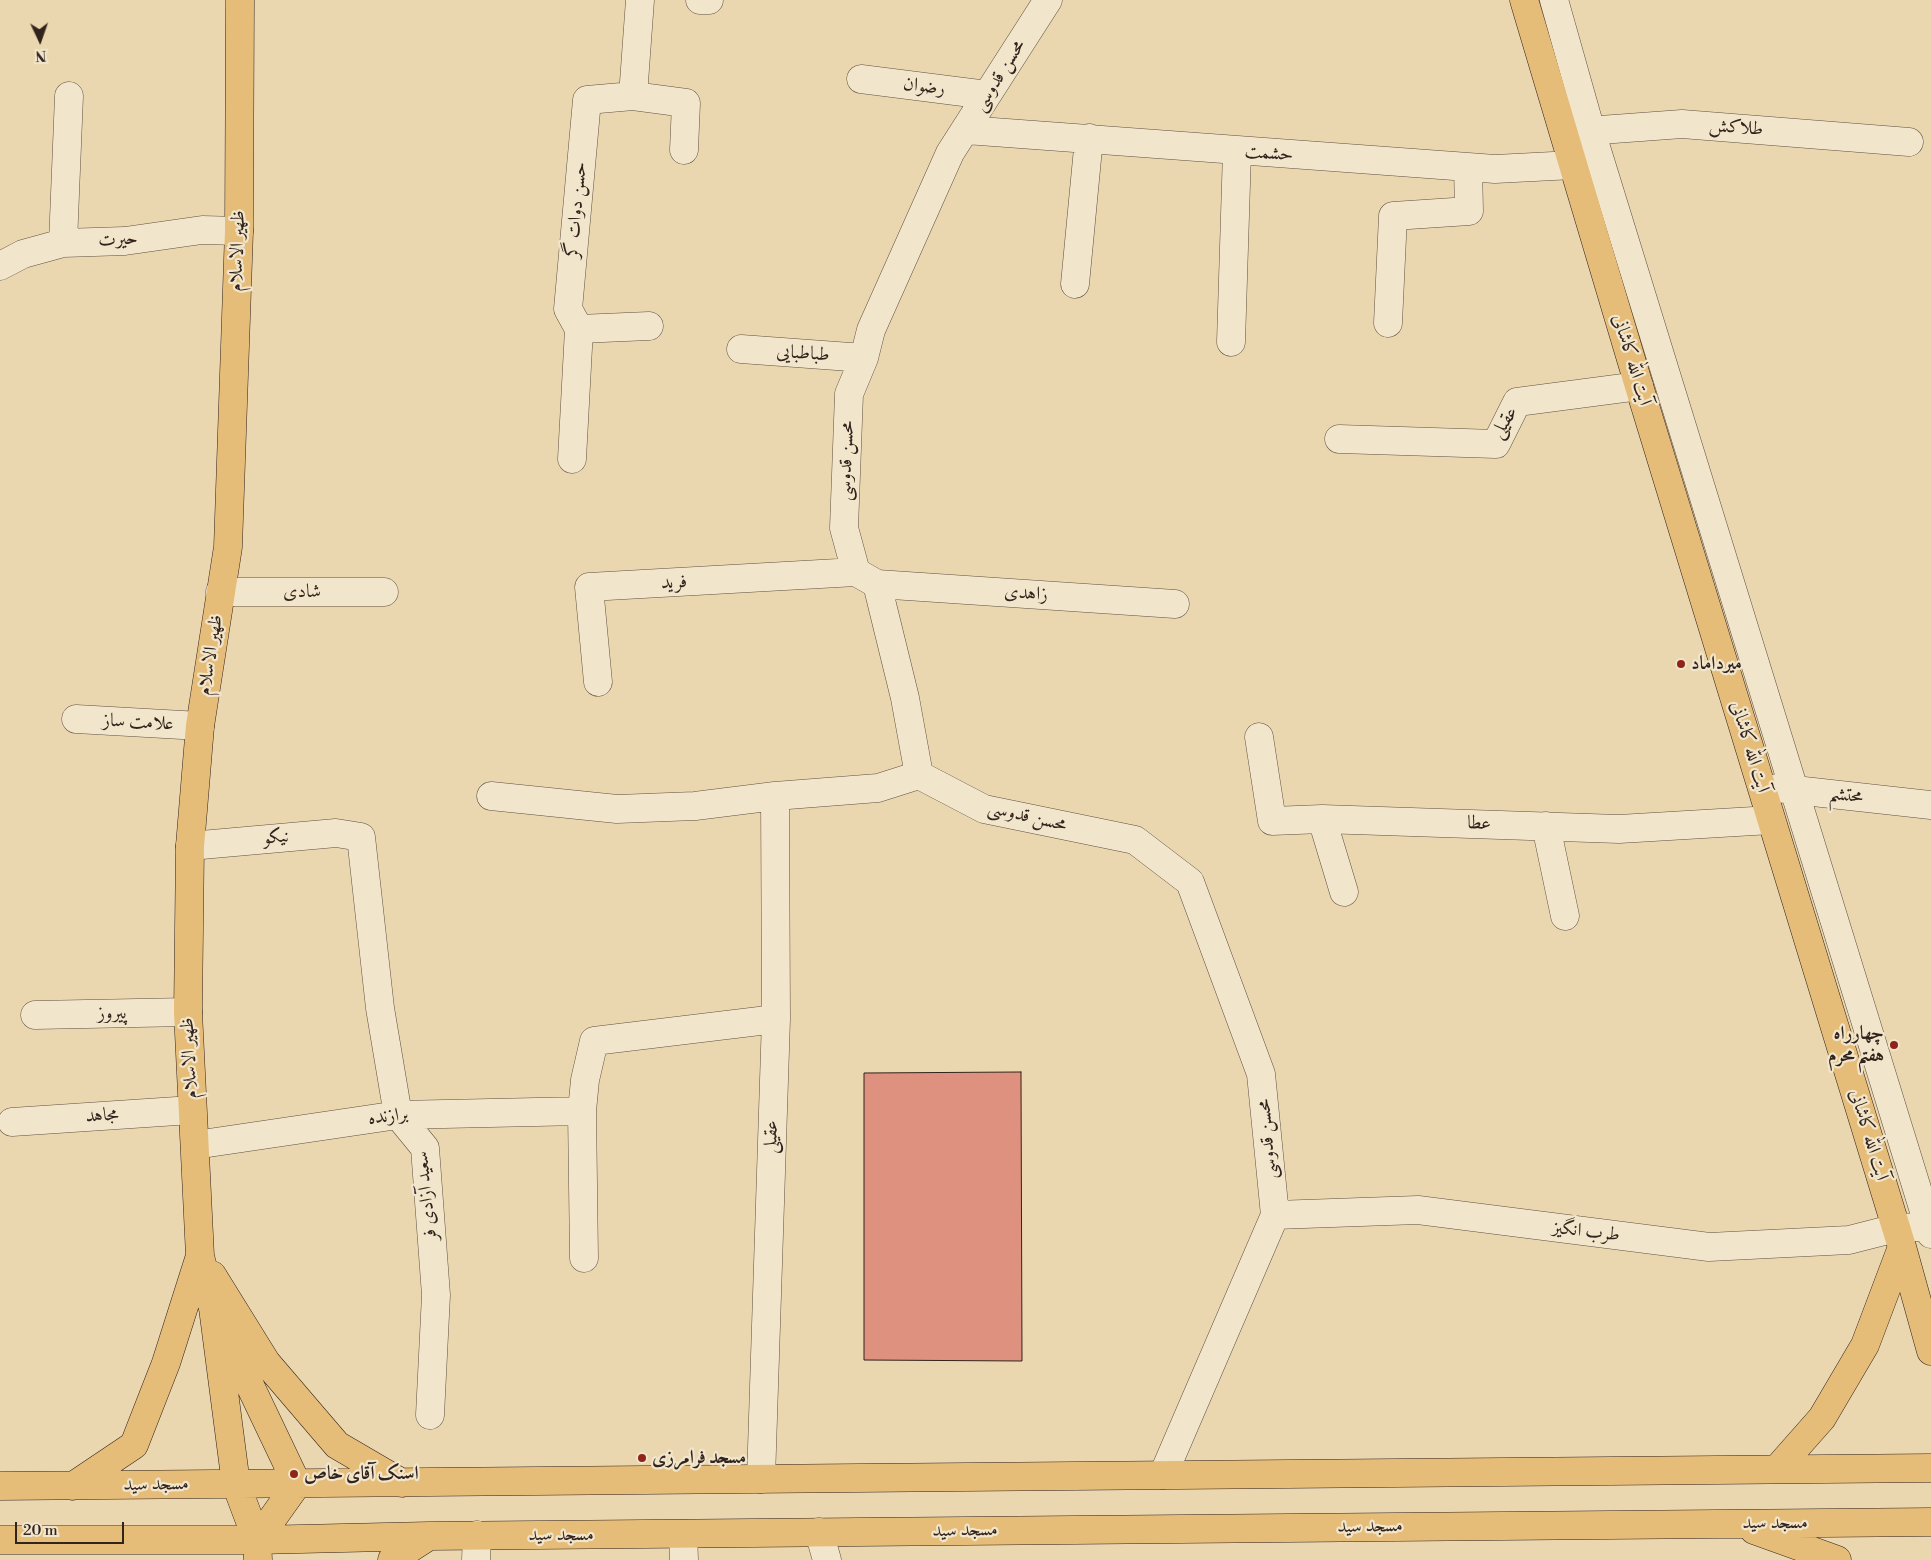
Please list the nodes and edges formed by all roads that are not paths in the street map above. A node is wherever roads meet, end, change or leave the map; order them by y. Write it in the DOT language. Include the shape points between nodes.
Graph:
graph roads {
  1 [pos="240,0"];
  2 [pos="640,0"];
  3 [pos="700,0"];
  4 [pos="709,0"];
  5 [pos="1048,0"];
  6 [pos="1524,0"];
  7 [pos="1554,0"];
  8 [pos="860,79"];
  9 [pos="987,94"];
  10 [pos="68,96"];
  11 [pos="633,96"];
  12 [pos="966,130"];
  13 [pos="1591,131"];
  14 [pos="1564,133"];
  15 [pos="1088,138"];
  16 [pos="1909,142"];
  17 [pos="684,150"];
  18 [pos="1237,152"];
  19 [pos="1573,165"];
  20 [pos="1468,167"];
  21 [pos="239,231"];
  22 [pos="64,243"];
  23 [pos="0,266"];
  24 [pos="1075,284"];
  25 [pos="1388,323"];
  26 [pos="649,326"];
  27 [pos="579,329"];
  28 [pos="1231,342"];
  29 [pos="741,349"];
  30 [pos="864,358"];
  31 [pos="1639,386"];
  32 [pos="1340,439"];
  33 [pos="572,459"];
  34 [pos="866,578"];
  35 [pos="220,592"];
  36 [pos="384,592"];
  37 [pos="1175,604"];
  38 [pos="598,682"];
  39 [pos="76,720"];
  40 [pos="200,726"];
  41 [pos="1259,737"];
  42 [pos="920,775"];
  43 [pos="1761,786"];
  44 [pos="1794,790"];
  45 [pos="491,796"];
  46 [pos="775,796"];
  47 [pos="1931,805"];
  48 [pos="1322,819"];
  49 [pos="1771,820"];
  50 [pos="1546,826"];
  51 [pos="362,837"];
  52 [pos="190,846"];
  53 [pos="1344,892"];
  54 [pos="1565,916"];
  55 [pos="188,1012"];
  56 [pos="35,1015"];
  57 [pos="776,1019"];
  58 [pos="192,1110"];
  59 [pos="582,1111"];
  60 [pos="398,1115"];
  61 [pos="12,1122"];
  62 [pos="195,1145"];
  63 [pos="1275,1215"];
  64 [pos="1930,1229"];
  65 [pos="1899,1238"];
  66 [pos="200,1256"];
  67 [pos="584,1258"];
  68 [pos="213,1308"];
  69 [pos="1931,1351"];
  70 [pos="430,1415"];
  71 [pos="1931,1468"];
  72 [pos="1777,1469"];
  73 [pos="1163,1475"];
  74 [pos="761,1479"];
  75 [pos="402,1483"];
  76 [pos="236,1484"];
  77 [pos="297,1484"];
  78 [pos="0,1486"];
  79 [pos="73,1486"];
  80 [pos="1931,1522"];
  81 [pos="1736,1523"];
  82 [pos="819,1532"];
  83 [pos="429,1536"];
  84 [pos="0,1540"];
  85 [pos="684,1547"];
  86 [pos="477,1548"];
  87 [pos="257,1550"];
  88 [pos="392,1560"];
  89 [pos="827,1560"];
  90 [pos="1837,1560"];
  1 -- 21 [label="main road, ظهیر الاسلام"];
  2 -- 11 [label="street"];
  3 -- 4 [label="street"];
  5 -- 9 [label="street, محسن قدوسی"];
  6 -- 14 [label="main road, آیت الله کاشانی"];
  7 -- 13 [label="street, آیت الله کاشانی"];
  8 -- 9 [label="street, رضوان"];
  9 -- 12 [label="street, محسن قدوسی"];
  10 -- 22 [label="street"];
  11 -- 17 [label="street" via="686,103"];
  11 -- 27 [label="street, حسن دوات گر" via="587,100 568,309"];
  12 -- 15 [label="street, حشمت"];
  12 -- 30 [label="street, محسن قدوسی" via="950,153 871,330"];
  13 -- 14 [label="street, طلاکش"];
  13 -- 16 [label="street, طلاکش" via="1682,124"];
  13 -- 44 [label="street, آیت الله کاشانی"];
  14 -- 19 [label="main road, آیت الله کاشانی"];
  15 -- 18 [label="street, حشمت"];
  15 -- 24 [label="street"];
  18 -- 20 [label="street, حشمت"];
  18 -- 28 [label="street"];
  19 -- 20 [label="street, حشمت" via="1495,169"];
  19 -- 31 [label="main road, آیت الله کاشانی"];
  20 -- 25 [label="street" via="1469,211 1393,216"];
  21 -- 22 [label="street, حیرت" via="202,230 125,241"];
  21 -- 35 [label="main road, ظهیر الاسلام" via="228,547"];
  22 -- 23 [label="street, حیرت" via="23,254"];
  26 -- 27 [label="street"];
  27 -- 33 [label="street, حسن دوات گر"];
  29 -- 30 [label="street, طباطبایی"];
  30 -- 34 [label="street, محسن قدوسی" via="849,394 844,528"];
  31 -- 32 [label="street, عقیلی" via="1517,402 1496,444"];
  31 -- 43 [label="main road, آیت الله کاشانی"];
  34 -- 37 [label="street, زاهدی"];
  34 -- 38 [label="street, فرید" via="589,587"];
  34 -- 42 [label="street, محسن قدوسی" via="905,698"];
  35 -- 36 [label="street, شادی"];
  35 -- 40 [label="main road, ظهیر الاسلام"];
  39 -- 40 [label="street, علامت ساز"];
  40 -- 52 [label="main road, ظهیر الاسلام"];
  41 -- 48 [label="street, عطا" via="1272,821"];
  42 -- 46 [label="street" via="878,788"];
  42 -- 63 [label="street, محسن قدوسی" via="984,809 1135,840 1190,882 1261,1074"];
  43 -- 44 [label="street, محتشم"];
  43 -- 49 [label="main road, آیت الله کاشانی"];
  44 -- 47 [label="street, محتشم"];
  44 -- 64 [label="street, آیت الله کاشانی"];
  45 -- 46 [label="street" via="617,809 695,806"];
  46 -- 57 [label="street, عقیلی"];
  48 -- 50 [label="street, عطا"];
  48 -- 53 [label="street"];
  49 -- 50 [label="street, عطا" via="1618,829"];
  49 -- 65 [label="main road, آیت الله کاشانی"];
  50 -- 54 [label="street"];
  51 -- 52 [label="street, نیکو" via="336,833"];
  51 -- 60 [label="street, سعید آزادی فر" via="380,1008"];
  52 -- 55 [label="main road, ظهیر الاسلام"];
  55 -- 56 [label="street, پیروز"];
  55 -- 58 [label="main road, ظهیر الاسلام"];
  57 -- 59 [label="street" via="594,1041"];
  57 -- 74 [label="street, عقیلی"];
  58 -- 61 [label="street, مجاهد"];
  58 -- 62 [label="main road, ظهیر الاسلام"];
  59 -- 60 [label="street, برازنده"];
  59 -- 67 [label="street"];
  60 -- 62 [label="street, برازنده"];
  60 -- 70 [label="street, سعید آزادی فر" via="425,1148 436,1295"];
  62 -- 66 [label="main road, ظهیر الاسلام"];
  63 -- 65 [label="street, طرب انگیز" via="1418,1210 1709,1247"];
  63 -- 73 [label="street, محسن قدوسی"];
  64 -- 65 [label="street, طرب انگیز"];
  65 -- 69 [label="main road, آیت الله کاشانی"];
  65 -- 72 [label="main road" via="1865,1345 1822,1418"];
  66 -- 68 [label="main road, ظهیر الاسلام"];
  66 -- 75 [label="main road" via="266,1362 337,1445"];
  66 -- 79 [label="main road" via="166,1363 134,1445"];
  68 -- 76 [label="main road, ظهیر الاسلام"];
  68 -- 77 [label="main road, ظهیر الاسلام"];
  71 -- 72 [label="main road, مسجد سید"];
  72 -- 73 [label="main road, مسجد سید"];
  73 -- 74 [label="main road, مسجد سید"];
  74 -- 75 [label="main road, مسجد سید"];
  75 -- 77 [label="main road, مسجد سید"];
  76 -- 77 [label="main road, مسجد سید"];
  76 -- 79 [label="main road, مسجد سید"];
  76 -- 87 [label="main road, ظهیر الاسلام"];
  77 -- 87 [label="main road"];
  78 -- 79 [label="main road, مسجد سید"];
  80 -- 81 [label="main road, مسجد سید"];
  81 -- 82 [label="main road, مسجد سید"];
  81 -- 90 [label="main road"];
  82 -- 85 [label="main road, مسجد سید"];
  82 -- 89 [label="street"];
  83 -- 86 [label="main road, مسجد سید"];
  83 -- 87 [label="main road, مسجد سید"];
  83 -- 88 [label="main road"];
  84 -- 87 [label="main road, مسجد سید"];
  85 -- 86 [label="main road, مسجد سید"];
}
